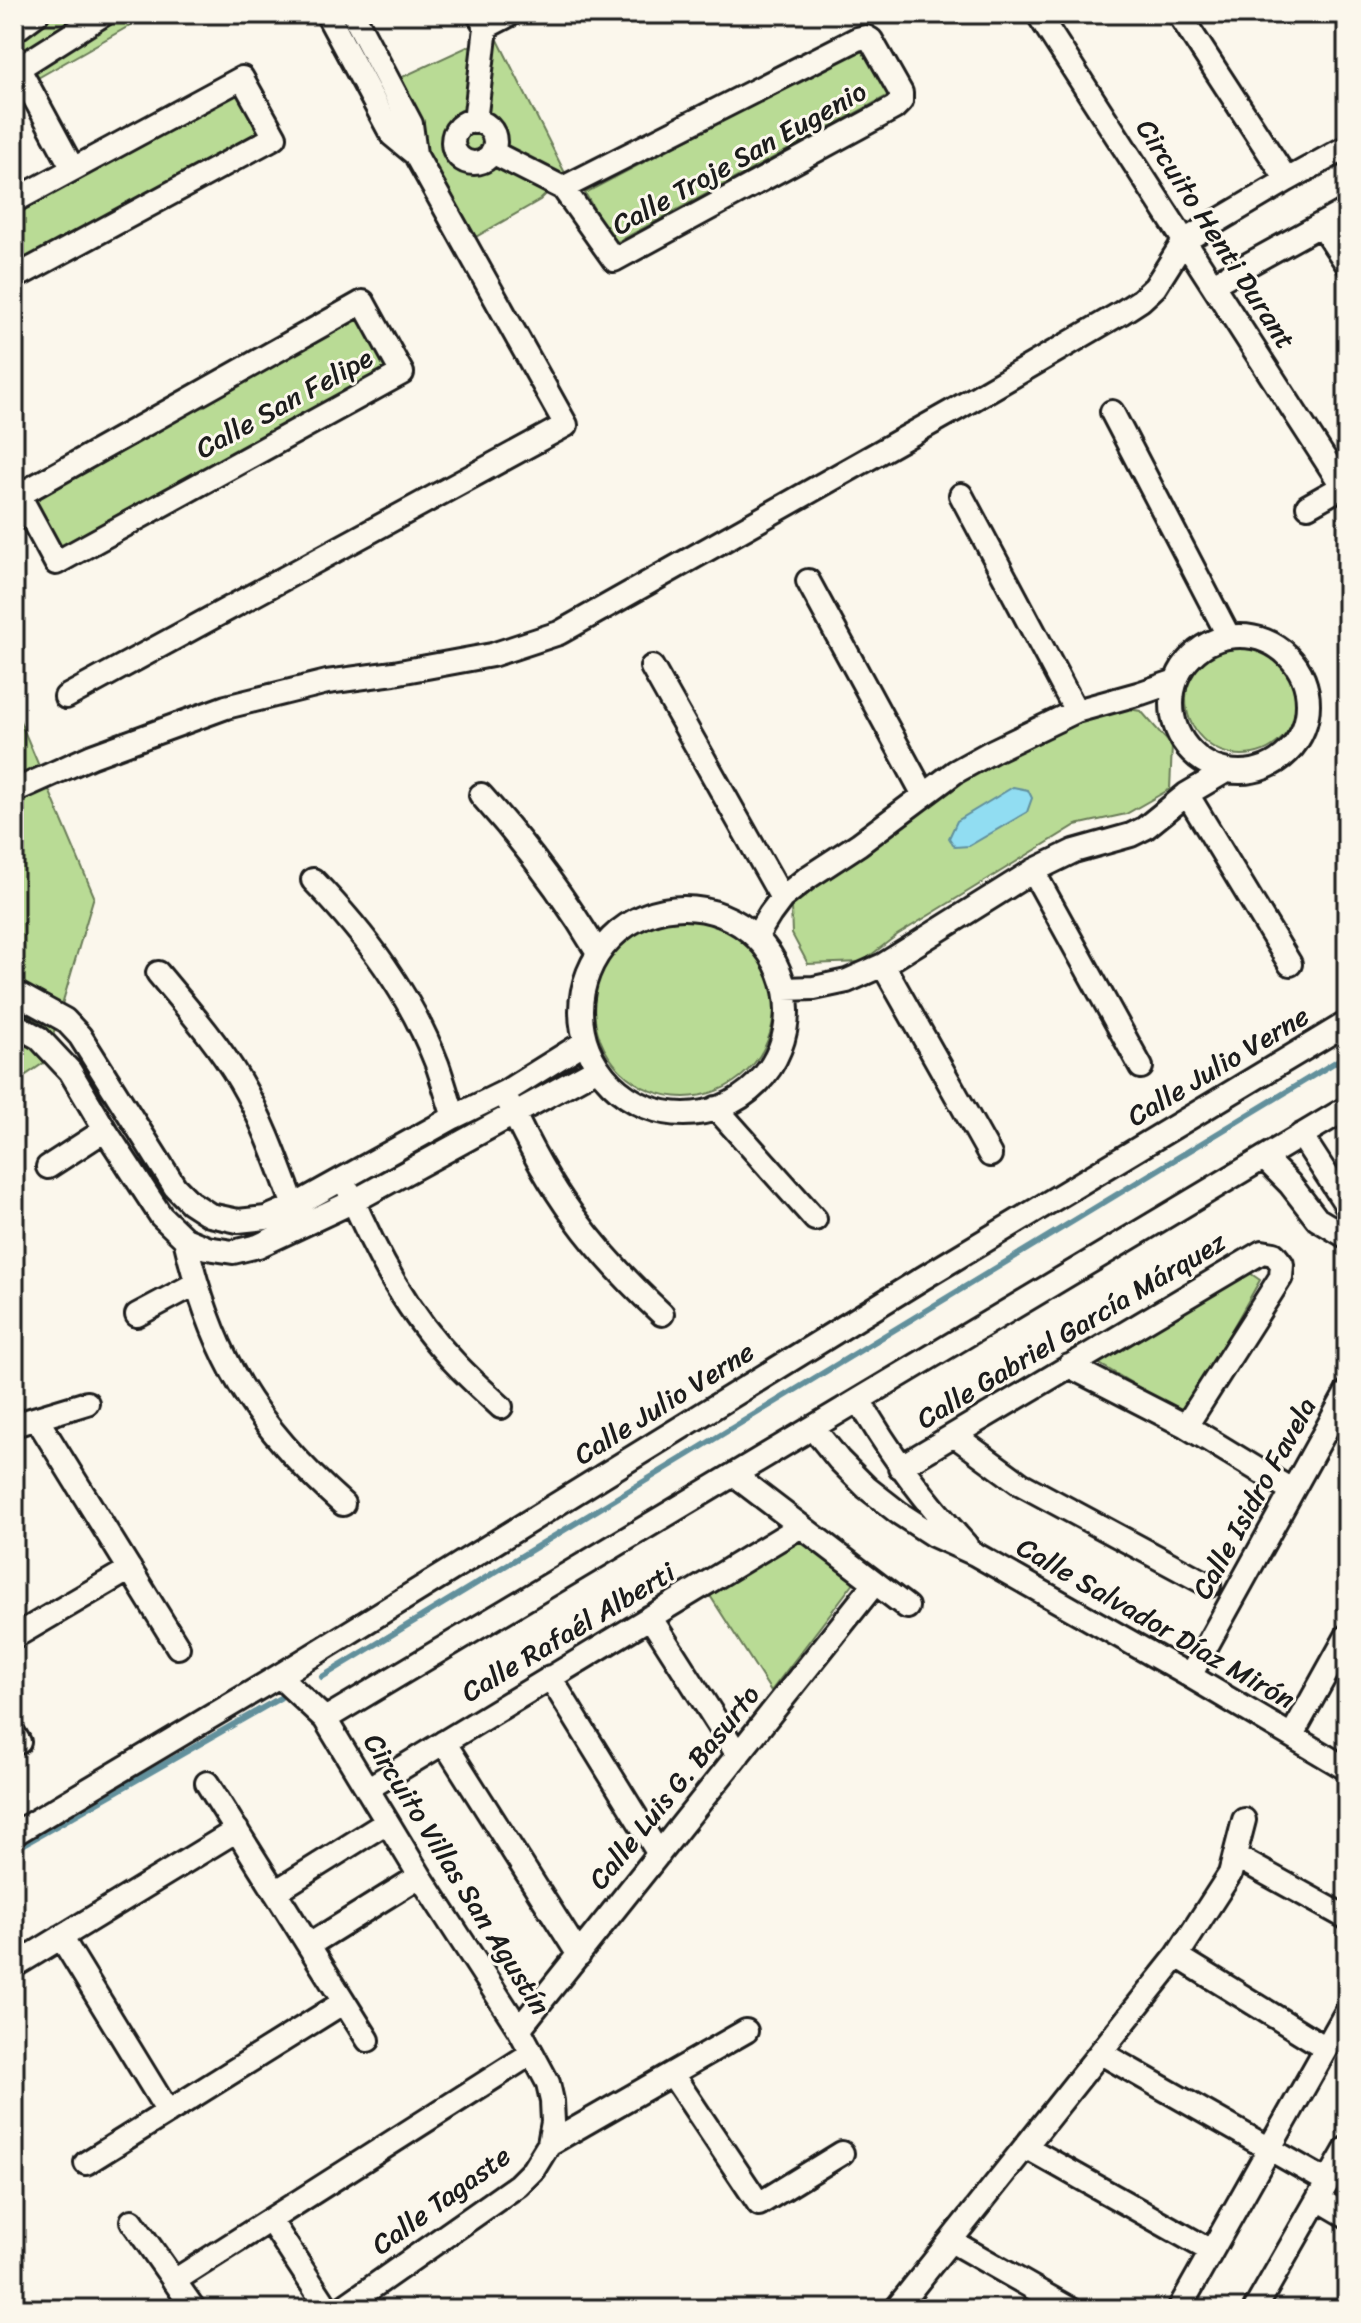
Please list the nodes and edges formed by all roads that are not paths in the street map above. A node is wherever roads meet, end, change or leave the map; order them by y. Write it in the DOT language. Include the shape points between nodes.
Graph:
graph roads {
  1 [pos="37,14"];
  2 [pos="104,14"];
  3 [pos="327,14"];
  4 [pos="353,14"];
  5 [pos="511,14"];
  6 [pos="1038,14"];
  7 [pos="1179,14"];
  8 [pos="482,21"];
  9 [pos="14,31"];
  10 [pos="16,67"];
  11 [pos="475,122"];
  12 [pos="1347,147"];
  13 [pos="454,150"];
  14 [pos="492,152"];
  15 [pos="420,161"];
  16 [pos="73,169"];
  17 [pos="1287,180"];
  18 [pos="563,188"];
  19 [pos="14,201"];
  20 [pos="1347,210"];
  21 [pos="1321,225"];
  22 [pos="1184,241"];
  23 [pos="1347,264"];
  24 [pos="14,278"];
  25 [pos="1213,284"];
  26 [pos="1112,412"];
  27 [pos="1345,485"];
  28 [pos="961,495"];
  29 [pos="16,496"];
  30 [pos="1308,506"];
  31 [pos="808,581"];
  32 [pos="1229,637"];
  33 [pos="652,667"];
  34 [pos="1176,681"];
  35 [pos="66,697"];
  36 [pos="1076,711"];
  37 [pos="1226,771"];
  38 [pos="14,791"];
  39 [pos="1187,794"];
  40 [pos="481,795"];
  41 [pos="924,795"];
  42 [pos="1033,871"];
  43 [pos="313,880"];
  44 [pos="782,898"];
  45 [pos="756,937"];
  46 [pos="598,953"];
  47 [pos="1290,964"];
  48 [pos="883,965"];
  49 [pos="158,973"];
  50 [pos="785,989"];
  51 [pos="14,992"];
  52 [pos="1347,1023"];
  53 [pos="14,1024"];
  54 [pos="585,1042"];
  55 [pos="1141,1067"];
  56 [pos="598,1068"];
  57 [pos="505,1092"];
  58 [pos="716,1108"];
  59 [pos="1347,1108"];
  60 [pos="515,1115"];
  61 [pos="454,1117"];
  62 [pos="105,1130"];
  63 [pos="1301,1135"];
  64 [pos="990,1155"];
  65 [pos="1264,1158"];
  66 [pos="48,1167"];
  67 [pos="344,1178"];
  68 [pos="354,1201"];
  69 [pos="294,1206"];
  70 [pos="1347,1206"];
  71 [pos="815,1219"];
  72 [pos="1347,1237"];
  73 [pos="185,1239"];
  74 [pos="195,1284"];
  75 [pos="662,1314"];
  76 [pos="137,1315"];
  77 [pos="1069,1366"];
  78 [pos="1347,1392"];
  79 [pos="859,1400"];
  80 [pos="87,1403"];
  81 [pos="501,1407"];
  82 [pos="37,1419"];
  83 [pos="14,1425"];
  84 [pos="1186,1426"];
  85 [pos="813,1428"];
  86 [pos="954,1435"];
  87 [pos="900,1467"];
  88 [pos="734,1475"];
  89 [pos="1291,1490"];
  90 [pos="343,1504"];
  91 [pos="801,1526"];
  92 [pos="975,1554"];
  93 [pos="130,1569"];
  94 [pos="875,1583"];
  95 [pos="1209,1585"];
  96 [pos="907,1607"];
  97 [pos="650,1617"];
  98 [pos="1347,1636"];
  99 [pos="14,1637"];
  100 [pos="178,1647"];
  101 [pos="279,1676"];
  102 [pos="1190,1676"];
  103 [pos="550,1677"];
  104 [pos="325,1719"];
  105 [pos="1292,1735"];
  106 [pos="444,1742"];
  107 [pos="738,1755"];
  108 [pos="1347,1769"];
  109 [pos="207,1783"];
  110 [pos="367,1789"];
  111 [pos="1244,1820"];
  112 [pos="387,1822"];
  113 [pos="237,1830"];
  114 [pos="14,1834"];
  115 [pos="659,1854"];
  116 [pos="1235,1856"];
  117 [pos="420,1876"];
  118 [pos="275,1892"];
  119 [pos="1347,1918"];
  120 [pos="61,1937"];
  121 [pos="309,1945"];
  122 [pos="579,1955"];
  123 [pos="1177,1956"];
  124 [pos="14,1966"];
  125 [pos="344,2002"];
  126 [pos="1347,2011"];
  127 [pos="519,2029"];
  128 [pos="746,2031"];
  129 [pos="368,2040"];
  130 [pos="1326,2048"];
  131 [pos="532,2053"];
  132 [pos="1101,2053"];
  133 [pos="672,2074"];
  134 [pos="168,2112"];
  135 [pos="551,2133"];
  136 [pos="1026,2147"];
  137 [pos="1347,2148"];
  138 [pos="1268,2149"];
  139 [pos="842,2153"];
  140 [pos="86,2163"];
  141 [pos="1323,2191"];
  142 [pos="1347,2216"];
  143 [pos="270,2220"];
  144 [pos="132,2221"];
  145 [pos="951,2241"];
  146 [pos="1211,2251"];
  147 [pos="174,2281"];
  148 [pos="1263,2306"];
  149 [pos="194,2309"];
  150 [pos="328,2309"];
  151 [pos="341,2309"];
  152 [pos="896,2309"];
  153 [pos="1070,2309"];
  154 [pos="1179,2309"];
  1 -- 9 [label="street"];
  2 -- 10 [label="street"];
  3 -- 15 [label="street" via="392,135"];
  4 -- 15 [label="street" via="411,124"];
  5 -- 8 [label="street"];
  6 -- 22 [label="street, Circuito Henti Durant"];
  7 -- 17 [label="street"];
  8 -- 11 [label="street"];
  10 -- 16 [label="street"];
  11 -- 13 [label="street" via="459,128"];
  11 -- 14 [label="street" via="490,130 495,140"];
  12 -- 17 [label="street"];
  13 -- 14 [label="street" via="473,163"];
  13 -- 15 [label="street"];
  14 -- 18 [label="street, Calle Troje San Eugenio"];
  15 -- 35 [label="street" via="566,425"];
  16 -- 19 [label="street"];
  16 -- 24 [label="street" via="242,78 275,137"];
  17 -- 22 [label="street"];
  18 -- 18 [label="street, Calle Troje San Eugenio" via="614,260 894,108 901,93 871,40 857,39"];
  20 -- 21 [label="street"];
  21 -- 23 [label="street"];
  21 -- 25 [label="street"];
  22 -- 25 [label="street, Circuito Henti Durant"];
  22 -- 38 [label="street" via="1155,287 1121,313 559,633 492,655 327,682 226,707"];
  25 -- 27 [label="street, Circuito Henti Durant"];
  26 -- 32 [label="street"];
  27 -- 30 [label="street"];
  28 -- 36 [label="street"];
  29 -- 29 [label="street, Calle San Felipe" via="363,302 402,373 56,563"];
  31 -- 41 [label="street"];
  32 -- 34 [label="street" via="1196,652"];
  32 -- 37 [label="street" via="1261,640 1289,657 1302,674 1308,717 1287,755 1247,773"];
  33 -- 44 [label="street"];
  34 -- 36 [label="street"];
  34 -- 37 [label="street" via="1175,727 1204,763"];
  36 -- 41 [label="street" via="993,751"];
  37 -- 39 [label="street"];
  39 -- 42 [label="street" via="1131,835 1074,851"];
  39 -- 47 [label="street"];
  40 -- 46 [label="street" via="545,871"];
  41 -- 44 [label="street"];
  42 -- 48 [label="street"];
  42 -- 55 [label="street"];
  43 -- 61 [label="street" via="385,964 414,1013"];
  44 -- 45 [label="street"];
  45 -- 46 [label="street" via="732,919 704,909 674,908 645,915"];
  45 -- 50 [label="street" via="775,961"];
  46 -- 54 [label="street" via="582,996"];
  48 -- 50 [label="street" via="847,981"];
  48 -- 64 [label="street"];
  49 -- 69 [label="street" via="240,1081 271,1142"];
  50 -- 58 [label="street" via="783,1039 773,1062 739,1098"];
  51 -- 69 [label="street" via="65,1020 80,1036 175,1187 190,1202 210,1215 238,1221 266,1218"];
  52 -- 101 [label="street, Calle Julio Verne"];
  53 -- 62 [label="street" via="39,1038 70,1071"];
  54 -- 56 [label="street"];
  54 -- 57 [label="street"];
  56 -- 58 [label="street" via="638,1103 663,1112"];
  56 -- 60 [label="street"];
  57 -- 60 [label="street"];
  57 -- 61 [label="street"];
  58 -- 71 [label="street"];
  59 -- 63 [label="street"];
  60 -- 68 [label="street"];
  60 -- 75 [label="street" via="542,1169 591,1242"];
  61 -- 67 [label="street"];
  62 -- 66 [label="street"];
  62 -- 73 [label="street" via="161,1216"];
  63 -- 65 [label="street"];
  63 -- 70 [label="street"];
  65 -- 72 [label="street" via="1317,1219"];
  65 -- 79 [label="street"];
  67 -- 68 [label="street"];
  67 -- 69 [label="street"];
  68 -- 73 [label="street" via="258,1246 233,1252"];
  68 -- 81 [label="street" via="379,1258 413,1313 454,1363"];
  73 -- 74 [label="street"];
  74 -- 76 [label="street"];
  74 -- 90 [label="street" via="229,1367 252,1405 309,1474"];
  77 -- 84 [label="street"];
  77 -- 84 [label="street, Calle Gabriel García Márquez" via="1262,1252 1274,1254 1282,1264 1281,1277"];
  77 -- 86 [label="street, Calle Gabriel García Márquez"];
  78 -- 89 [label="street, Calle Isidro Favela"];
  79 -- 85 [label="street"];
  79 -- 87 [label="street, Calle Salvador Díaz Mirón"];
  80 -- 82 [label="street"];
  82 -- 83 [label="street"];
  82 -- 93 [label="street"];
  84 -- 89 [label="street"];
  85 -- 88 [label="street"];
  85 -- 92 [label="street, Calle Salvador Díaz Mirón" via="867,1488 899,1513"];
  86 -- 87 [label="street, Calle Gabriel García Márquez"];
  86 -- 95 [label="street" via="1021,1484"];
  87 -- 92 [label="street, Calle Salvador Díaz Mirón"];
  88 -- 91 [label="street"];
  88 -- 104 [label="street"];
  89 -- 102 [label="street, Calle Isidro Favela"];
  91 -- 94 [label="street"];
  91 -- 97 [label="street, Calle Rafaél Alberti"];
  92 -- 102 [label="street, Calle Salvador Díaz Mirón"];
  93 -- 99 [label="street"];
  93 -- 100 [label="street"];
  94 -- 96 [label="street"];
  94 -- 107 [label="street, Calle Luis G. Basurto"];
  97 -- 103 [label="street, Calle Rafaél Alberti"];
  97 -- 107 [label="street"];
  98 -- 105 [label="street"];
  101 -- 104 [label="street, Circuito Villas San Agustín"];
  101 -- 114 [label="street, Calle Julio Verne"];
  102 -- 105 [label="street, Calle Salvador Díaz Mirón"];
  103 -- 106 [label="street, Calle Rafaél Alberti"];
  103 -- 115 [label="street"];
  104 -- 110 [label="street, Circuito Villas San Agustín"];
  105 -- 108 [label="street, Calle Salvador Díaz Mirón"];
  106 -- 110 [label="street, Calle Rafaél Alberti"];
  106 -- 122 [label="street"];
  107 -- 115 [label="street, Calle Luis G. Basurto"];
  109 -- 113 [label="street"];
  110 -- 112 [label="street, Circuito Villas San Agustín"];
  111 -- 116 [label="street"];
  112 -- 117 [label="street, Circuito Villas San Agustín"];
  112 -- 118 [label="street"];
  113 -- 118 [label="street"];
  113 -- 120 [label="street"];
  115 -- 122 [label="street, Calle Luis G. Basurto"];
  116 -- 119 [label="street"];
  116 -- 123 [label="street" via="1230,1874"];
  117 -- 121 [label="street"];
  117 -- 127 [label="street, Circuito Villas San Agustín"];
  118 -- 121 [label="street"];
  120 -- 124 [label="street"];
  120 -- 134 [label="street"];
  121 -- 125 [label="street"];
  122 -- 127 [label="street, Calle Luis G. Basurto"];
  123 -- 130 [label="street"];
  123 -- 132 [label="street"];
  125 -- 129 [label="street"];
  125 -- 134 [label="street"];
  126 -- 130 [label="street"];
  127 -- 131 [label="street, Circuito Villas San Agustín"];
  128 -- 133 [label="street"];
  130 -- 138 [label="street"];
  131 -- 135 [label="street, Circuito Villas San Agustín" via="548,2083"];
  131 -- 143 [label="street"];
  132 -- 136 [label="street"];
  132 -- 138 [label="street"];
  133 -- 135 [label="street"];
  133 -- 139 [label="street" via="759,2204"];
  134 -- 140 [label="street"];
  135 -- 151 [label="street, Calle Tagaste" via="533,2170 518,2185"];
  136 -- 145 [label="street"];
  136 -- 146 [label="street"];
  137 -- 141 [label="street"];
  138 -- 141 [label="street"];
  138 -- 146 [label="street"];
  141 -- 142 [label="street"];
  141 -- 148 [label="street"];
  143 -- 147 [label="street"];
  143 -- 150 [label="street"];
  144 -- 147 [label="street"];
  145 -- 152 [label="street"];
  145 -- 153 [label="street"];
  146 -- 154 [label="street"];
  147 -- 149 [label="street"];
}
